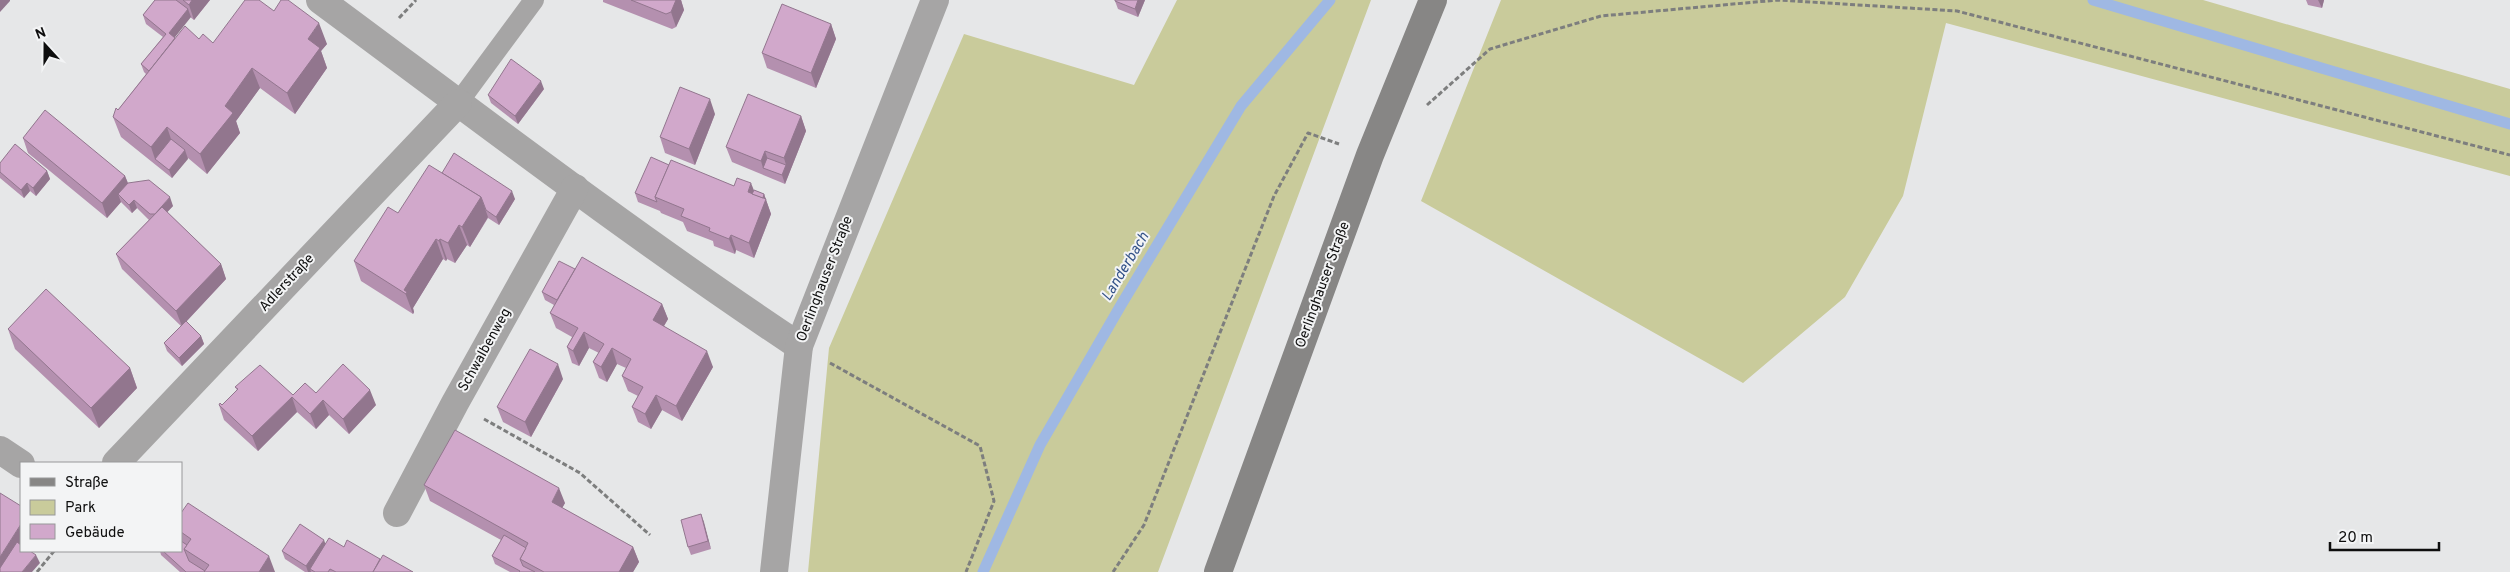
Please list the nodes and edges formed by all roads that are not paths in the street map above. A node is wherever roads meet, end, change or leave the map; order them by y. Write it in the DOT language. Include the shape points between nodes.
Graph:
graph roads {
  1 [pos="320,0"];
  2 [pos="534,0"];
  3 [pos="935,0"];
  4 [pos="1434,0"];
  5 [pos="458,103"];
  6 [pos="575,188"];
  7 [pos="799,346"];
  8 [pos="0,450"];
  9 [pos="117,462"];
  10 [pos="20,463"];
  11 [pos="397,513"];
  12 [pos="774,572"];
  13 [pos="1218,572"];
  1 -- 5 [label="street"];
  2 -- 5 [label="lane"];
  3 -- 7 [label="street, Oerlinghauser Straße"];
  4 -- 13 [label="main road, Oerlinghauser Straße" via="1370,155"];
  5 -- 6 [label="street"];
  5 -- 9 [label="street, Adlerstraße"];
  6 -- 7 [label="street"];
  6 -- 11 [label="street, Schwalbenweg"];
  7 -- 12 [label="street, Oerlinghauser Straße"];
  8 -- 10 [label="street"];
}
